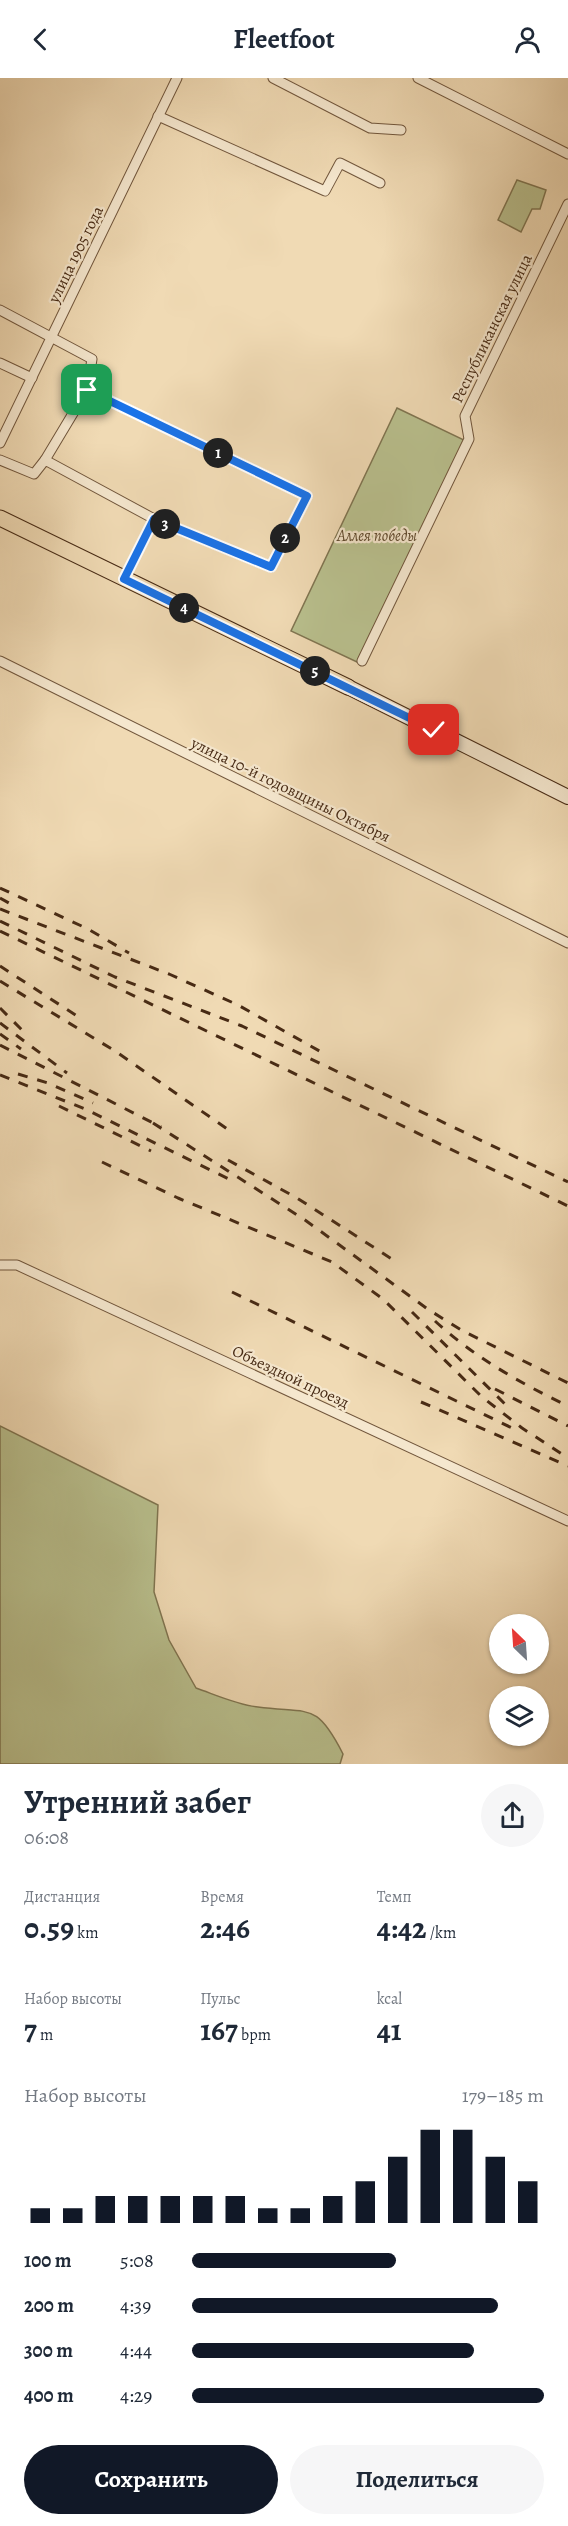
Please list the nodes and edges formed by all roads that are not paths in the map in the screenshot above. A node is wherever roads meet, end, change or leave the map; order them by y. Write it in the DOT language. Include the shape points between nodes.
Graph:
graph roads {
  1 [pos="177,78"];
  2 [pos="273,78"];
  3 [pos="418,78"];
  4 [pos="158,116"];
  5 [pos="401,130"];
  6 [pos="568,154"];
  7 [pos="380,183"];
  8 [pos="568,204"];
  9 [pos="0,310"];
  10 [pos="51,337"];
  11 [pos="0,363"];
  12 [pos="32,378"];
  13 [pos="87,390"];
  14 [pos="0,443"];
  15 [pos="0,460"];
  16 [pos="45,460"];
  17 [pos="0,518"];
  18 [pos="156,520"];
  19 [pos="124,579"];
  20 [pos="0,661"];
  21 [pos="362,661"];
  22 [pos="348,687"];
  23 [pos="568,797"];
  24 [pos="568,943"];
  25 [pos="0,1265"];
  26 [pos="568,1521"];
  1 -- 4 [label="street, улица 1905 года"];
  2 -- 5 [label="street" via="370,128"];
  3 -- 6 [label="street"];
  4 -- 7 [label="street" via="325,191 340,163"];
  4 -- 10 [label="street, улица 1905 года"];
  8 -- 21 [label="street, Республиканская улица" via="465,417 469,439"];
  9 -- 10 [label="street"];
  10 -- 12 [label="street, улица 1905 года"];
  10 -- 13 [label="street" via="92,359"];
  11 -- 12 [label="street"];
  12 -- 14 [label="street, улица 1905 года"];
  13 -- 16 [label="street"];
  13 -- 18 [label="street" via="307,496 271,567"];
  15 -- 16 [label="street" via="34,474"];
  16 -- 18 [label="street"];
  17 -- 19 [label="main road"];
  18 -- 19 [label="street"];
  19 -- 22 [label="main road"];
  20 -- 24 [label="street, улица 10-й годовщины Октября"];
  22 -- 23 [label="street"];
  25 -- 26 [label="street, Объездной проезд" via="17,1265"];
}
